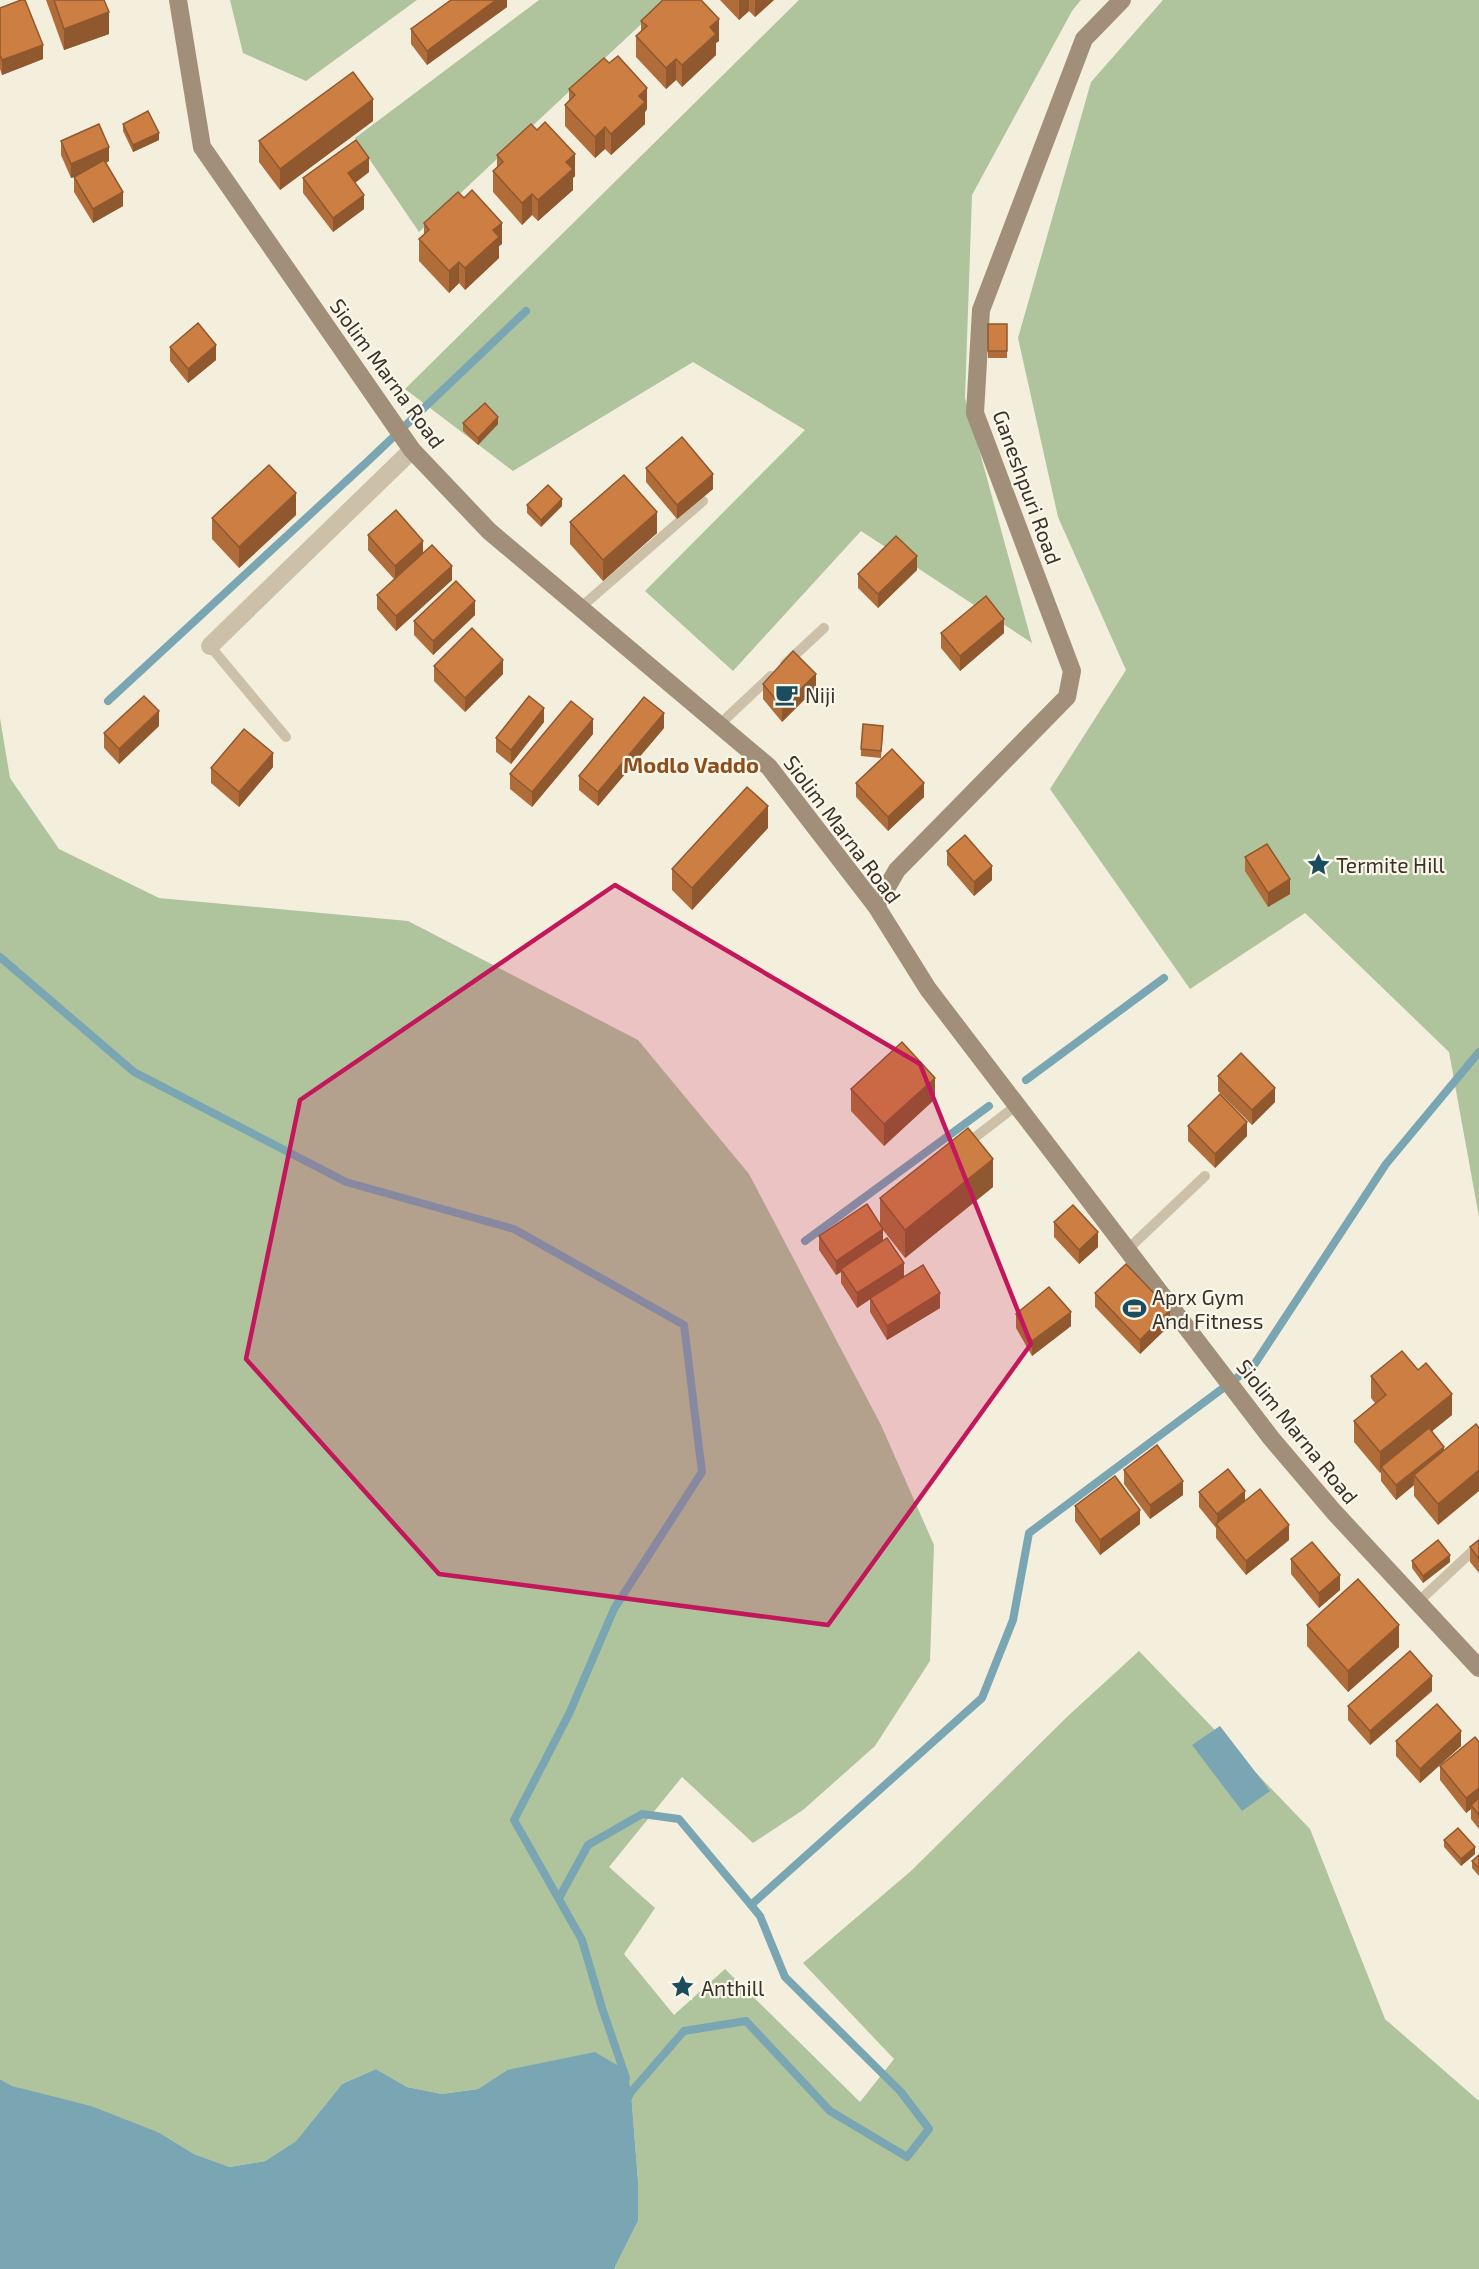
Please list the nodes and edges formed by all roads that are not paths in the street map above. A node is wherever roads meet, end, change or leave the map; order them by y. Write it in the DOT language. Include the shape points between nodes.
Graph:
graph roads {
  1 [pos="178,0"];
  2 [pos="1122,0"];
  3 [pos="412,450"];
  4 [pos="703,501"];
  5 [pos="580,608"];
  6 [pos="824,628"];
  7 [pos="210,646"];
  8 [pos="719,725"];
  9 [pos="286,737"];
  10 [pos="876,906"];
  11 [pos="1017,1105"];
  12 [pos="953,1155"];
  13 [pos="1205,1176"];
  14 [pos="1127,1250"];
  15 [pos="1479,1545"];
  16 [pos="1418,1602"];
  17 [pos="1479,1668"];
  1 -- 3 [label="main road, Siolim Marna Road" via="202,147"];
  2 -- 10 [label="main road, Ganeshpuri Road" via="1084,39 981,310 975,412 1072,671 1067,697 897,870"];
  3 -- 5 [label="main road, Siolim Marna Road" via="489,531"];
  3 -- 7 [label="street"];
  4 -- 5 [label="lane"];
  5 -- 8 [label="main road, Siolim Marna Road"];
  6 -- 8 [label="lane"];
  7 -- 9 [label="lane"];
  8 -- 10 [label="main road, Siolim Marna Road" via="769,767"];
  10 -- 11 [label="main road, Siolim Marna Road" via="928,988"];
  11 -- 12 [label="lane"];
  11 -- 14 [label="main road, Siolim Marna Road"];
  13 -- 14 [label="lane"];
  14 -- 16 [label="main road, Siolim Marna Road" via="1271,1438"];
  15 -- 16 [label="lane"];
  16 -- 17 [label="main road, Siolim Marna Road"];
}
